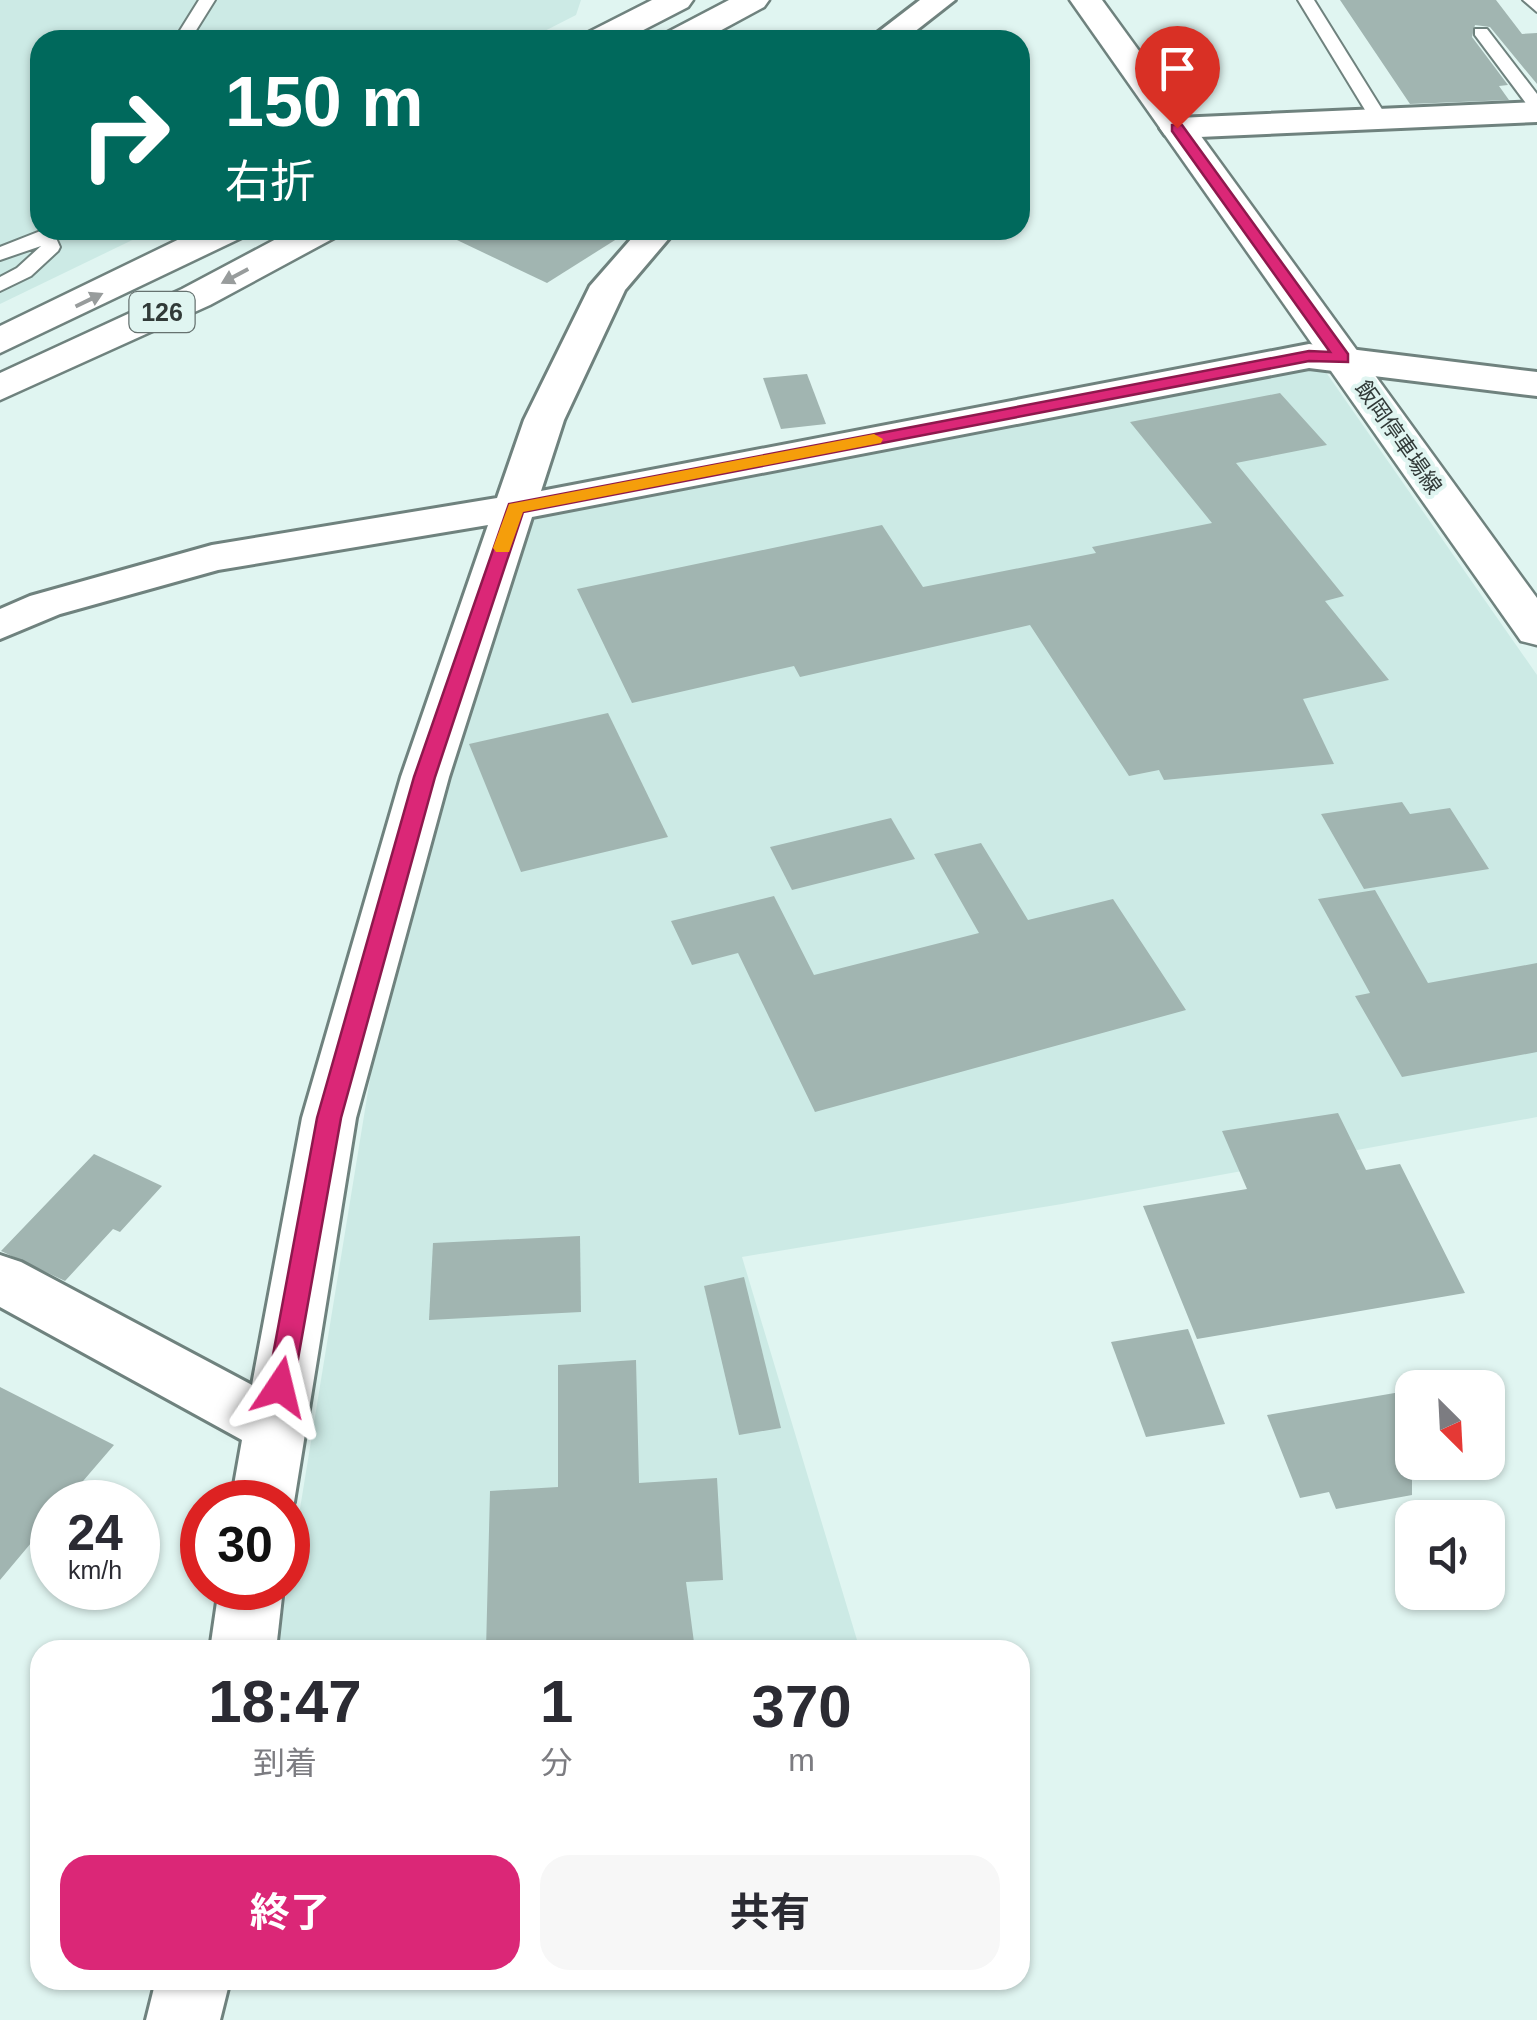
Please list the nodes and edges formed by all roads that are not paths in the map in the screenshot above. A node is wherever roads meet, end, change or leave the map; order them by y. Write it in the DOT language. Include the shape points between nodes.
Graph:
graph roads {
  1 [pos="206,0"];
  2 [pos="677,0"];
  3 [pos="753,0"];
  4 [pos="940,0"];
  5 [pos="1086,0"];
  6 [pos="1306,0"];
  7 [pos="1531,0"];
  8 [pos="1537,7"];
  9 [pos="188,30"];
  10 [pos="618,30"];
  11 [pos="697,30"];
  12 [pos="898,30"];
  13 [pos="1481,32"];
  14 [pos="1537,109"];
  15 [pos="1379,119"];
  16 [pos="1177,128"];
  17 [pos="30,236"];
  18 [pos="0,238"];
  19 [pos="35,240"];
  20 [pos="49,240"];
  21 [pos="207,240"];
  22 [pos="302,240"];
  23 [pos="649,240"];
  24 [pos="0,254"];
  25 [pos="0,284"];
  26 [pos="0,340"];
  27 [pos="1342,358"];
  28 [pos="1537,384"];
  29 [pos="0,388"];
  30 [pos="516,508"];
  31 [pos="0,626"];
  32 [pos="1537,631"];
  33 [pos="0,1280"];
  34 [pos="273,1426"];
  35 [pos="265,1480"];
  36 [pos="248,1610"];
  37 [pos="244,1640"];
  38 [pos="190,1990"];
  39 [pos="183,2020"];
  1 -- 9 [label="lane"];
  2 -- 10 [label="main road"];
  3 -- 11 [label="main road"];
  4 -- 12 [label="street"];
  5 -- 16 [label="main road, 飯岡停車場線"];
  6 -- 15 [label="lane"];
  7 -- 8 [label="lane"];
  13 -- 14 [label="lane"];
  14 -- 15 [label="street"];
  15 -- 16 [label="street"];
  16 -- 27 [label="main road, 飯岡停車場線"];
  17 -- 18 [label="lane"];
  19 -- 24 [label="lane"];
  20 -- 25 [label="lane" via="50,247 24,272"];
  26 -- 21 [label="main road, 126, one-way"];
  22 -- 29 [label="main road, 126, one-way"];
  23 -- 30 [label="street" via="608,286 544,420"];
  27 -- 28 [label="street"];
  27 -- 30 [label="street" via="1309,356"];
  27 -- 32 [label="main road, 飯岡停車場線"];
  30 -- 31 [label="street" via="212,558 45,605"];
  30 -- 34 [label="street" via="425,777 329,1118"];
  33 -- 34 [label="street"];
  34 -- 35 [label="street"];
  36 -- 37 [label="street"];
  38 -- 39 [label="street"];
}
